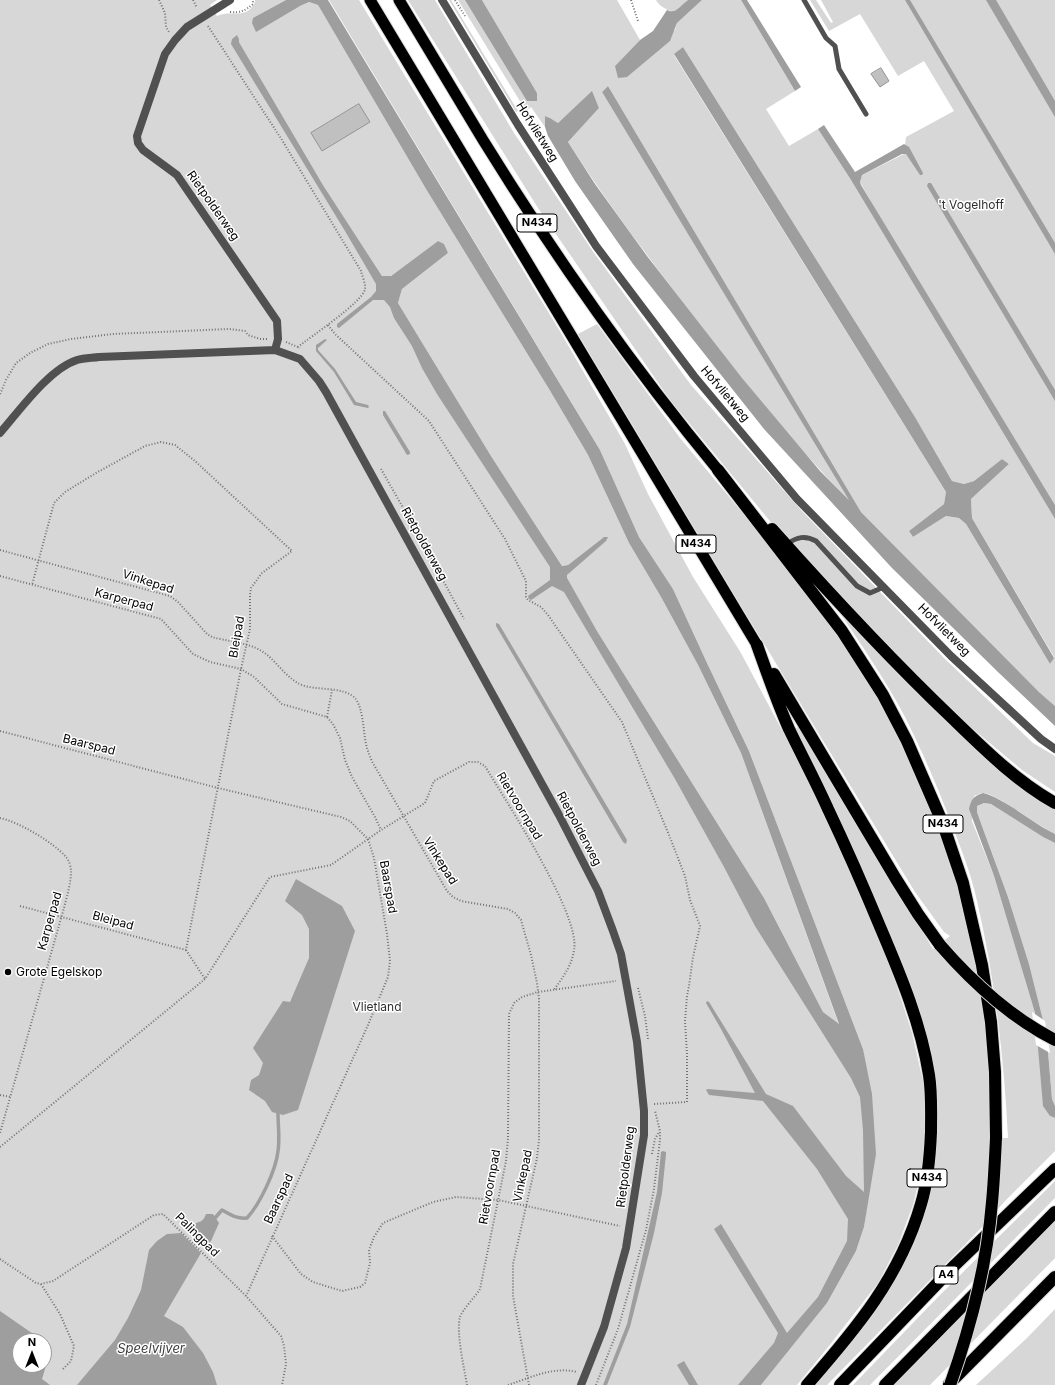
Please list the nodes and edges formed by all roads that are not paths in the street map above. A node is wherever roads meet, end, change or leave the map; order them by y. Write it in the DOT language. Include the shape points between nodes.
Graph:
graph roads {
  1 [pos="230,0"];
  2 [pos="370,0"];
  3 [pos="399,0"];
  4 [pos="442,0"];
  5 [pos="804,0"];
  6 [pos="866,114"];
  7 [pos="275,350"];
  8 [pos="0,433"];
  9 [pos="718,470"];
  10 [pos="785,544"];
  11 [pos="884,587"];
  12 [pos="757,645"];
  13 [pos="1055,749"];
  14 [pos="1055,803"];
  15 [pos="1055,1040"];
  16 [pos="1055,1169"];
  17 [pos="1055,1212"];
  18 [pos="1055,1277"];
  19 [pos="581,1385"];
  20 [pos="807,1385"];
  21 [pos="840,1385"];
  22 [pos="884,1385"];
  23 [pos="949,1385"];
  1 -- 7 [label="street, Rietpolderweg" via="187,27 165,54 137,136 143,150 178,176 278,320"];
  2 -- 12 [label="highway, N434"];
  3 -- 9 [label="highway, N434" via="484,141 590,302"];
  4 -- 11 [label="street, Hofvlietweg" via="596,246 694,376 798,499"];
  5 -- 6 [label="lane" via="826,38 836,46 839,69"];
  7 -- 8 [label="street, Rietpolderweg" via="99,356 78,360 51,376"];
  7 -- 19 [label="street, Rietpolderweg" via="300,359 326,392 559,815 598,891 621,954 637,1042 644,1135 626,1248 610,1310"];
  9 -- 10 [label="highway, N434"];
  9 -- 23 [label="highway, N434, bridge" via="838,625 880,689 908,741 940,817 963,883 982,965 990,1022 995,1072 996,1138 992,1203 982,1271 967,1332"];
  10 -- 11 [label="lane" via="808,537 816,541 857,586 870,593"];
  10 -- 14 [label="highway, N434" via="874,642 942,710 1020,780"];
  11 -- 13 [label="street, Hofvlietweg" via="951,656"];
  12 -- 15 [label="highway, N434, bridge" via="896,880 940,945 959,967 990,995 1026,1023"];
  12 -- 20 [label="highway, N434" via="789,728 860,878 899,972 919,1028 930,1077 932,1102 928,1176 922,1204 910,1237 894,1271 873,1304 849,1338"];
  16 -- 21 [label="highway, A4" via="955,1266"];
  17 -- 22 [label="highway"];
  18 -- 23 [label="highway"];
}
